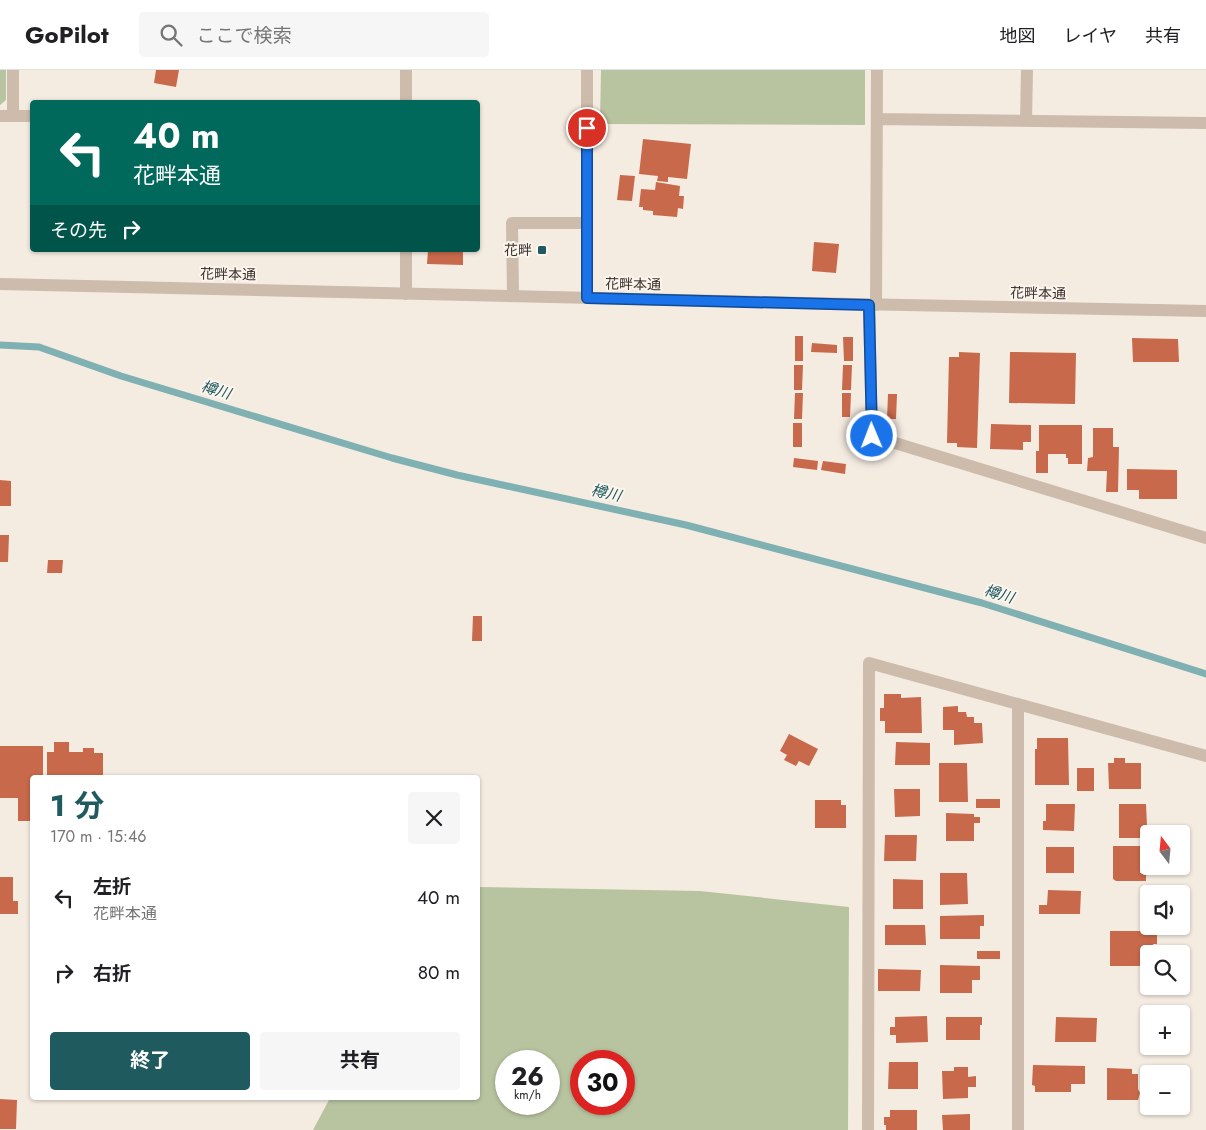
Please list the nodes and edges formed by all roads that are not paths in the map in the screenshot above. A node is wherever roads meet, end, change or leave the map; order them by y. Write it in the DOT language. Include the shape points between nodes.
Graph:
graph roads {
  1 [pos="13,70"];
  2 [pos="406,70"];
  3 [pos="587,70"];
  4 [pos="877,70"];
  5 [pos="1027,70"];
  6 [pos="406,100"];
  7 [pos="0,116"];
  8 [pos="13,116"];
  9 [pos="30,116"];
  10 [pos="877,119"];
  11 [pos="1026,121"];
  12 [pos="1206,123"];
  13 [pos="587,224"];
  14 [pos="406,252"];
  15 [pos="0,284"];
  16 [pos="406,294"];
  17 [pos="513,296"];
  18 [pos="587,298"];
  19 [pos="872,305"];
  20 [pos="1206,311"];
  21 [pos="1206,538"];
  22 [pos="1018,704"];
  23 [pos="1206,756"];
  24 [pos="868,1130"];
  25 [pos="1018,1130"];
  1 -- 8 [label="street"];
  2 -- 6 [label="street"];
  3 -- 13 [label="street"];
  4 -- 10 [label="street"];
  5 -- 11 [label="street"];
  7 -- 8 [label="street"];
  8 -- 9 [label="street"];
  10 -- 11 [label="street"];
  10 -- 19 [label="street"];
  11 -- 12 [label="street"];
  13 -- 17 [label="street" via="512,223"];
  13 -- 18 [label="street"];
  14 -- 16 [label="street"];
  15 -- 16 [label="street, 花畔本通"];
  16 -- 17 [label="street, 花畔本通"];
  17 -- 18 [label="street, 花畔本通"];
  18 -- 19 [label="street, 花畔本通"];
  19 -- 20 [label="street, 花畔本通"];
  19 -- 21 [label="street" via="872,436"];
  22 -- 23 [label="street"];
  22 -- 24 [label="street" via="870,663"];
  22 -- 25 [label="street"];
}
